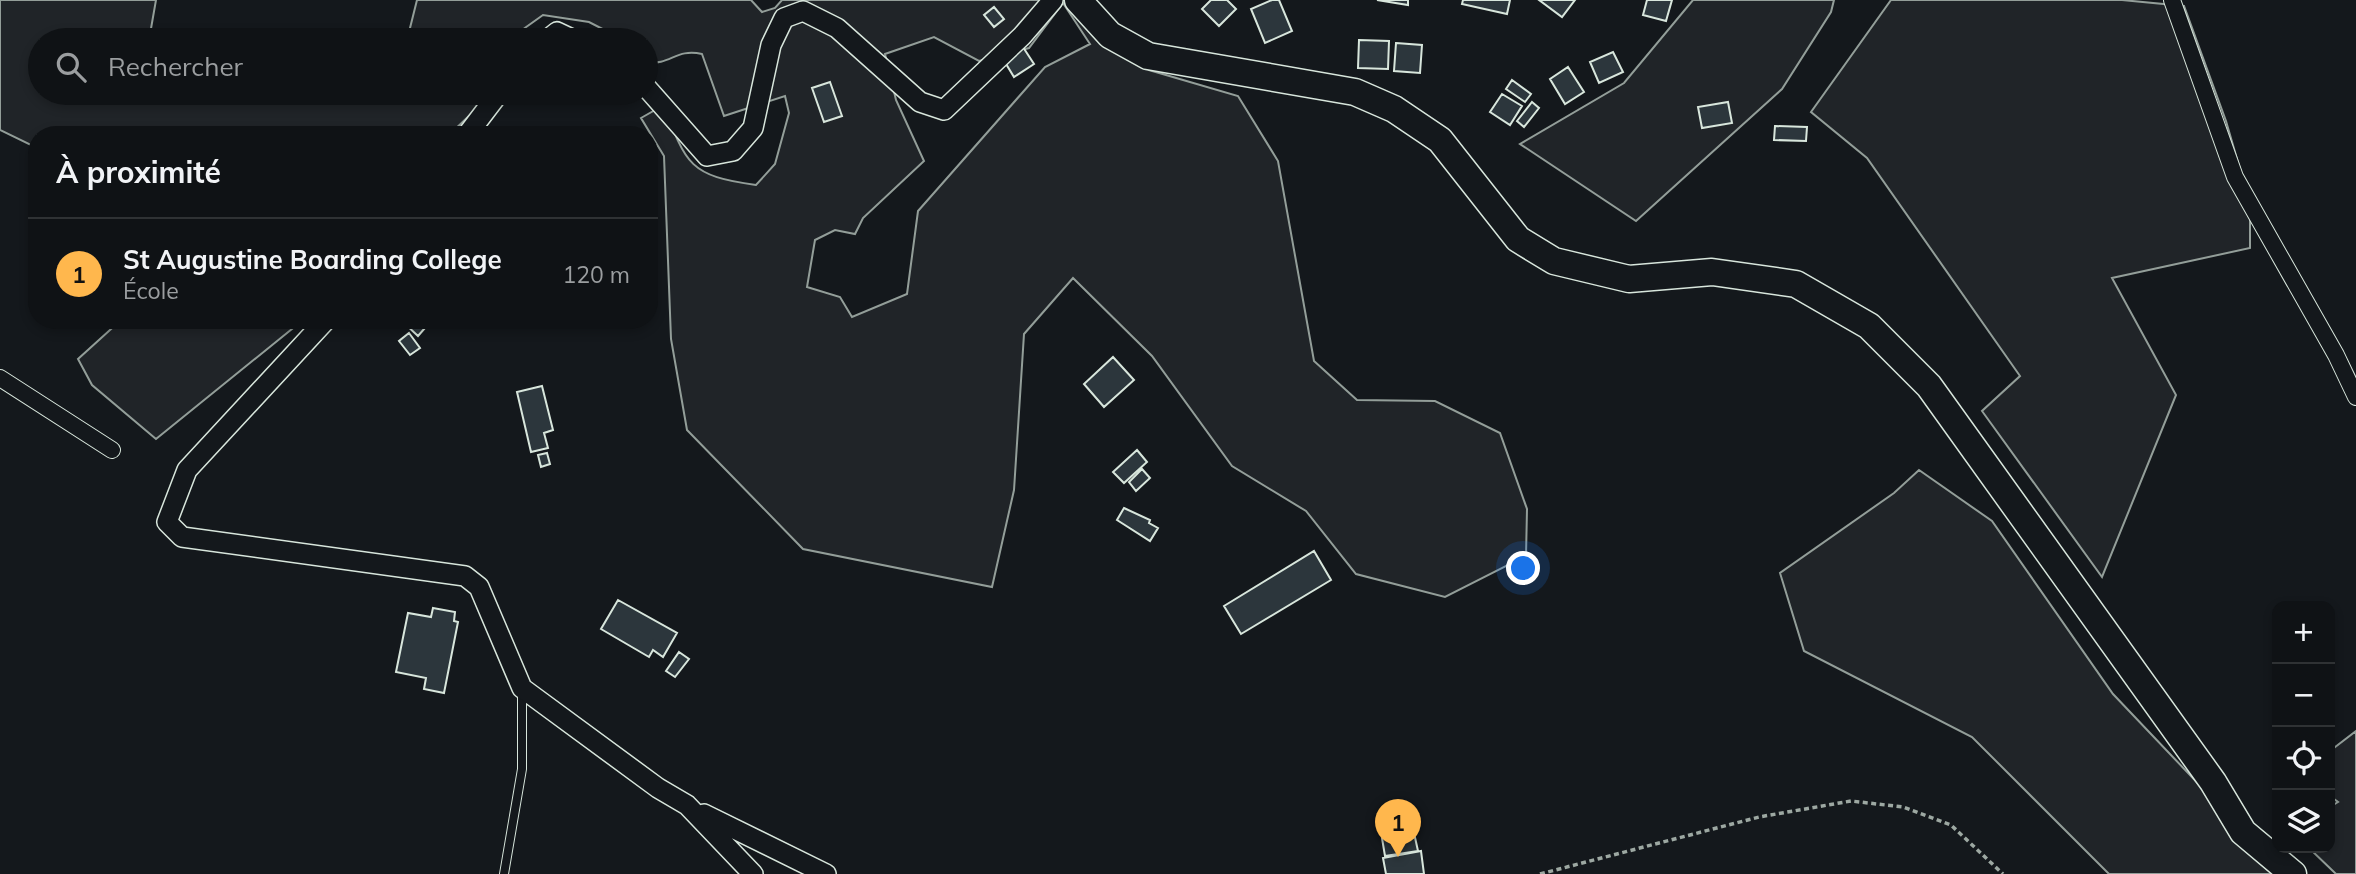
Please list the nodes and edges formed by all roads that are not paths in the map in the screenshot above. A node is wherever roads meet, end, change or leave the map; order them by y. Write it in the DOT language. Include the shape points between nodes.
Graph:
graph roads {
  1 [pos="1053,0"];
  2 [pos="1079,0"];
  3 [pos="2172,0"];
  4 [pos="658,101"];
  5 [pos="490,105"];
  6 [pos="474,126"];
  7 [pos="318,329"];
  8 [pos="0,378"];
  9 [pos="2356,397"];
  10 [pos="112,450"];
  11 [pos="522,688"];
  12 [pos="687,805"];
  13 [pos="504,874"];
  14 [pos="753,874"];
  15 [pos="826,874"];
  16 [pos="2293,874"];
  1 -- 4 [label="street" via="944,110 920,102 836,28 803,10 784,18 771,45 753,128 733,151 707,156"];
  2 -- 16 [label="highway" via="1110,35 1148,56 1355,92 1394,109 1440,141 1518,239 1554,261 1629,279 1712,272 1796,285 1869,326 1929,386 2213,782 2243,832"];
  3 -- 9 [label="street" via="2235,177"];
  5 -- 6 [label="street"];
  7 -- 11 [label="street" via="187,470 167,522 182,537 465,576 479,587"];
  8 -- 10 [label="street"];
  11 -- 12 [label="street"];
  11 -- 13 [label="lane" via="522,769"];
  12 -- 14 [label="street"];
  12 -- 15 [label="street"];
}
